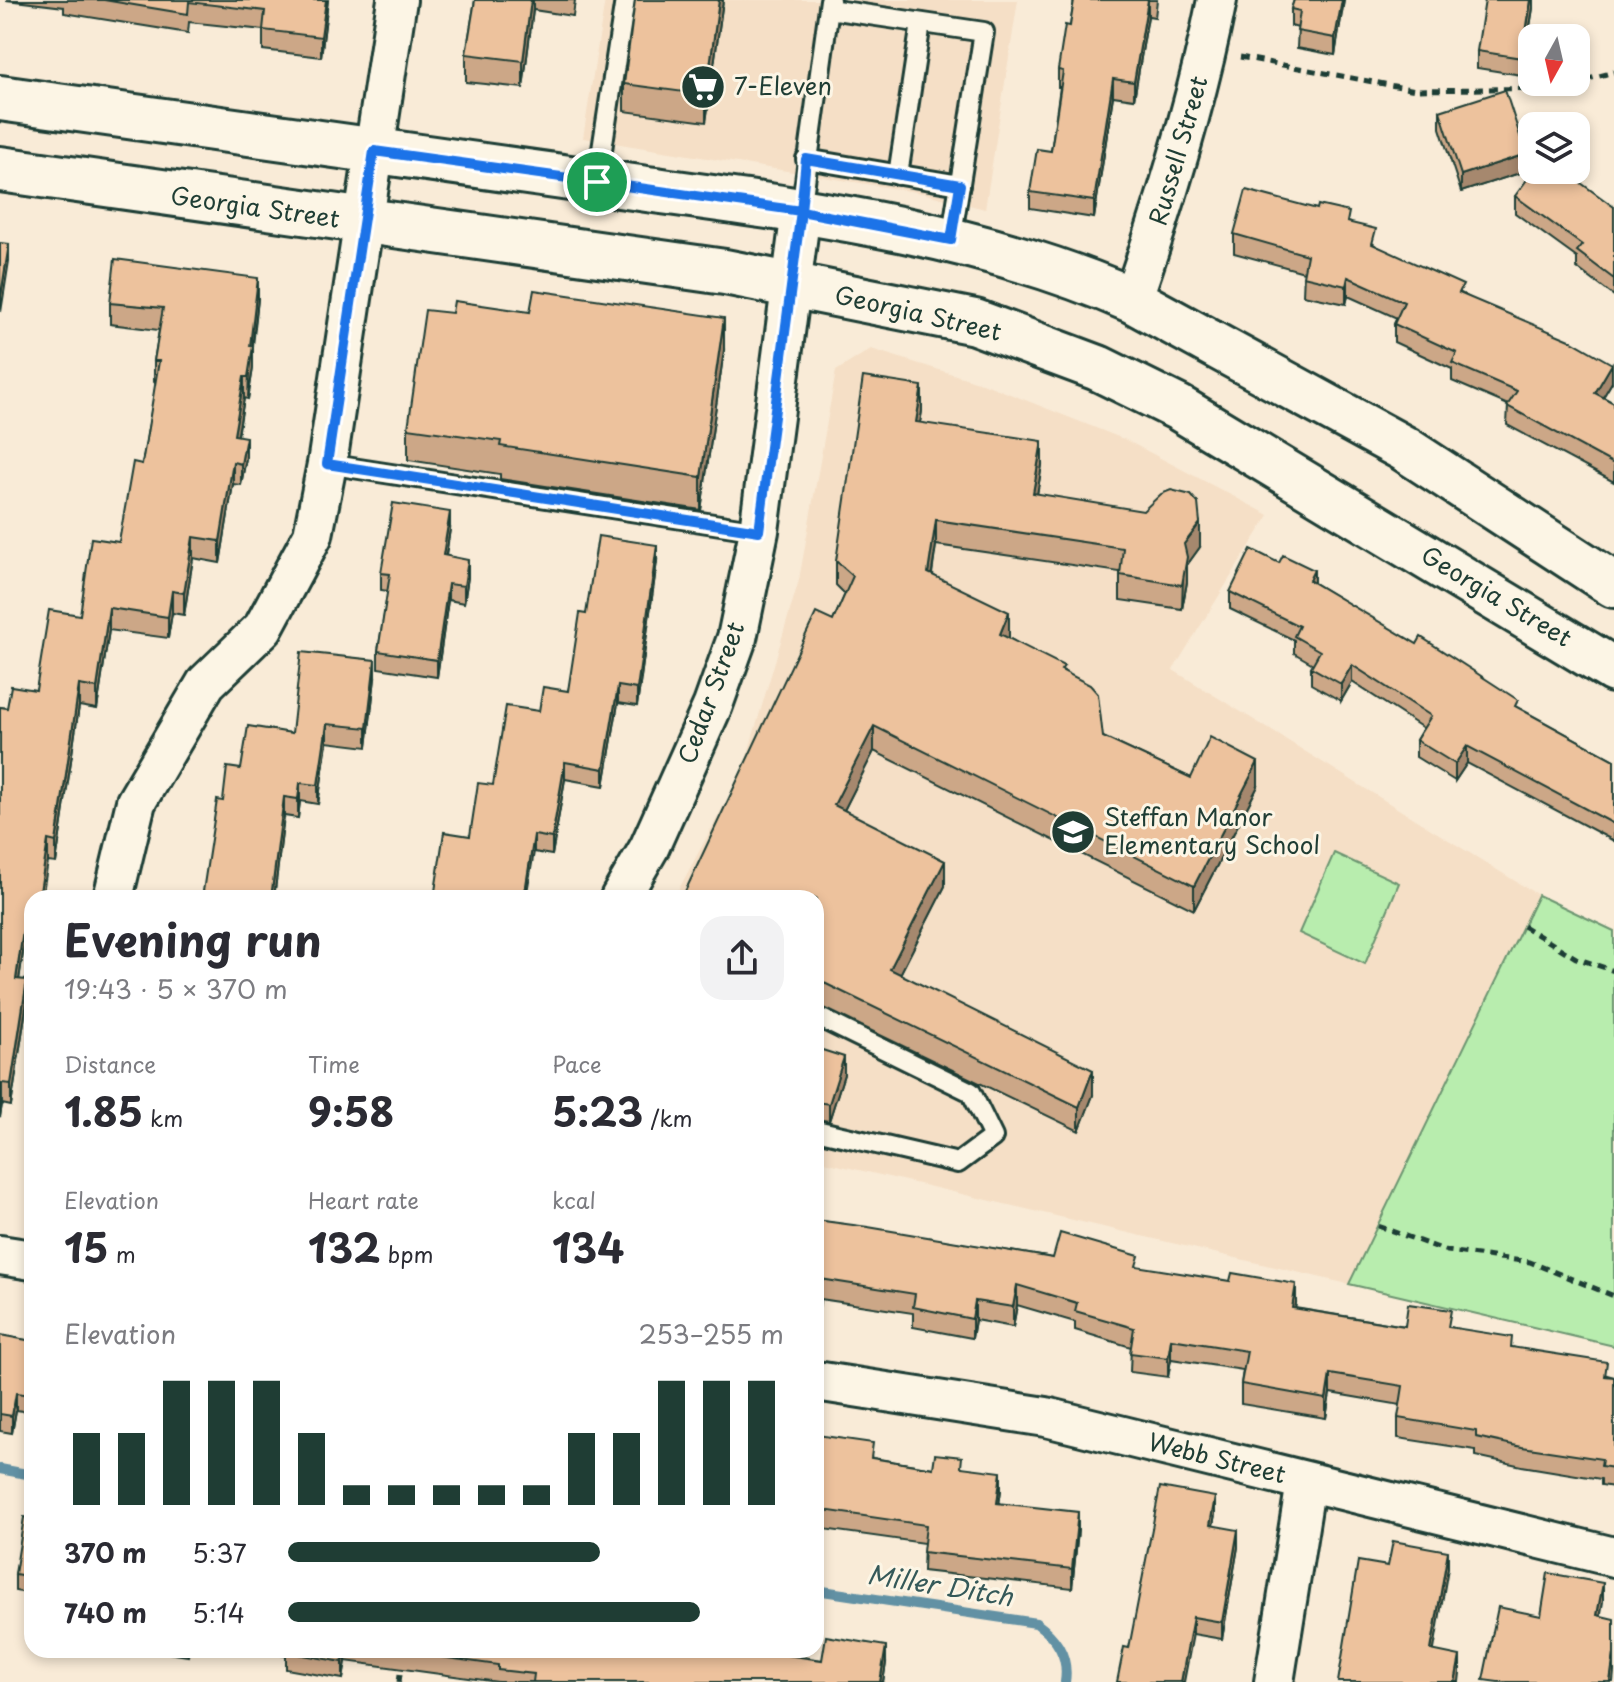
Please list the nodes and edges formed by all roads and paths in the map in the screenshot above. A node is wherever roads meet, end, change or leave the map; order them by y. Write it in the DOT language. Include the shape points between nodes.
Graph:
graph roads {
  1 [pos="397,0"];
  2 [pos="625,0"];
  3 [pos="1217,0"];
  4 [pos="830,4"];
  5 [pos="921,23"];
  6 [pos="1207,51"];
  7 [pos="1614,72"];
  8 [pos="0,98"];
  9 [pos="374,151"];
  10 [pos="806,159"];
  11 [pos="0,169"];
  12 [pos="898,175"];
  13 [pos="597,182"];
  14 [pos="960,185"];
  15 [pos="801,211"];
  16 [pos="363,223"];
  17 [pos="951,240"];
  18 [pos="792,285"];
  19 [pos="1132,300"];
  20 [pos="327,464"];
  21 [pos="759,531"];
  22 [pos="1614,585"];
  23 [pos="1614,670"];
  24 [pos="115,890"];
  25 [pos="625,890"];
  26 [pos="1523,926"];
  27 [pos="1614,971"];
  28 [pos="824,1020"];
  29 [pos="824,1132"];
  30 [pos="1378,1226"];
  31 [pos="0,1255"];
  32 [pos="24,1259"];
  33 [pos="1614,1296"];
  34 [pos="824,1382"];
  35 [pos="1306,1482"];
  36 [pos="1614,1557"];
  37 [pos="402,1658"];
  38 [pos="399,1682"];
  39 [pos="1274,1682"];
  1 -- 9 [label="street"];
  2 -- 13 [label="lane"];
  3 -- 6 [label="street, Russell Street"];
  4 -- 5 [label="lane"];
  4 -- 10 [label="lane, Cedar Street"];
  5 -- 12 [label="lane"];
  5 -- 14 [label="lane" via="984,32"];
  6 -- 7 [label="path" via="1416,90 1555,88"];
  6 -- 19 [label="street, Russell Street"];
  8 -- 9 [label="main road"];
  9 -- 13 [label="main road"];
  9 -- 16 [label="street"];
  10 -- 12 [label="lane"];
  10 -- 15 [label="lane, Cedar Street"];
  11 -- 16 [label="main road, Georgia Street"];
  12 -- 14 [label="lane"];
  13 -- 15 [label="main road"];
  14 -- 17 [label="lane"];
  15 -- 17 [label="main road"];
  15 -- 18 [label="street, Cedar Street"];
  16 -- 18 [label="main road, Georgia Street"];
  16 -- 20 [label="street"];
  17 -- 19 [label="main road" via="1095,283"];
  18 -- 21 [label="street, Cedar Street"];
  18 -- 23 [label="main road, Georgia Street" via="975,322 1098,368 1230,437"];
  19 -- 22 [label="main road" via="1405,449"];
  20 -- 21 [label="lane"];
  20 -- 24 [label="street" via="313,535 263,628 206,683 136,802"];
  21 -- 25 [label="street, Cedar Street" via="737,638 713,705"];
  26 -- 27 [label="path" via="1576,958"];
  28 -- 29 [label="lane" via="971,1092 993,1137 958,1163"];
  30 -- 33 [label="path" via="1447,1251 1530,1262"];
  31 -- 32 [label="street"];
  34 -- 35 [label="street, Webb Street" via="1046,1417"];
  35 -- 36 [label="street, Webb Street"];
  35 -- 39 [label="street"];
  37 -- 38 [label="path"];
}
